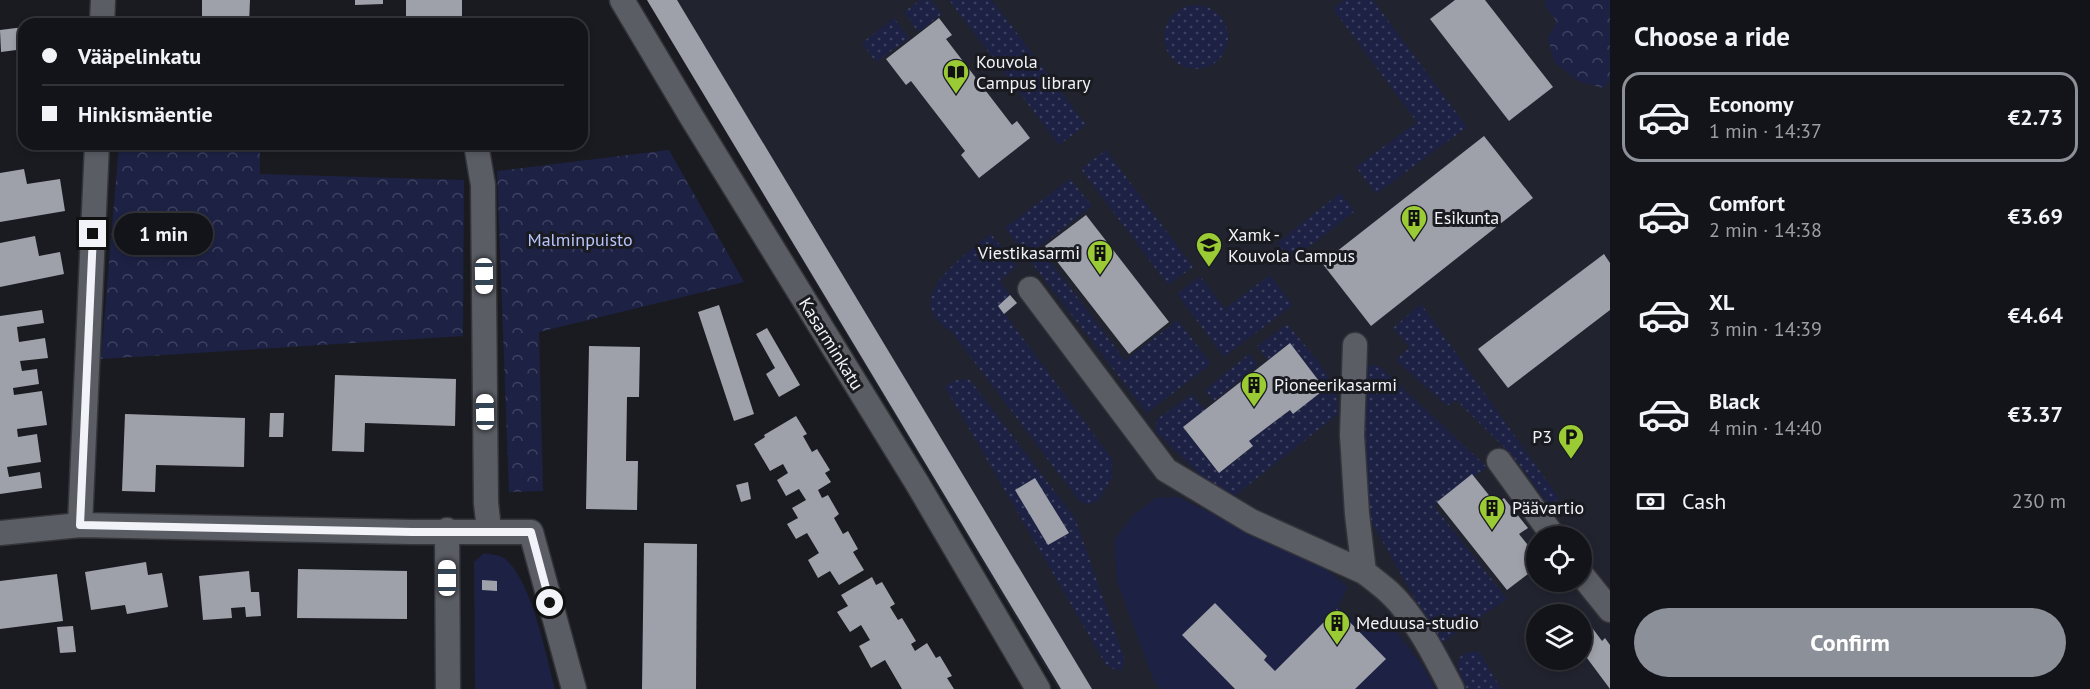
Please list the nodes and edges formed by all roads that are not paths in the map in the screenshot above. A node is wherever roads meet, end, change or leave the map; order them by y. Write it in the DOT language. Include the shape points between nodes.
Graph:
graph roads {
  1 [pos="103,0"];
  2 [pos="622,0"];
  3 [pos="102,18"];
  4 [pos="97,150"];
  5 [pos="477,150"];
  6 [pos="1030,289"];
  7 [pos="1355,345"];
  8 [pos="1498,461"];
  9 [pos="80,525"];
  10 [pos="1546,526"];
  11 [pos="447,530"];
  12 [pos="489,530"];
  13 [pos="0,533"];
  14 [pos="1364,572"];
  15 [pos="1592,588"];
  16 [pos="1610,610"];
  17 [pos="448,689"];
  18 [pos="574,689"];
  19 [pos="1038,689"];
  20 [pos="1452,689"];
  1 -- 3 [label="street"];
  2 -- 19 [label="street, Kasarminkatu"];
  4 -- 9 [label="street"];
  5 -- 12 [label="street" via="483,185"];
  6 -- 14 [label="street" via="1166,470 1251,521"];
  7 -- 14 [label="street" via="1352,435"];
  8 -- 10 [label="street"];
  9 -- 11 [label="street"];
  9 -- 13 [label="street"];
  11 -- 12 [label="street"];
  11 -- 17 [label="street"];
  12 -- 18 [label="street" via="531,532"];
  14 -- 20 [label="street" via="1390,593 1413,622"];
  15 -- 16 [label="street"];
}
